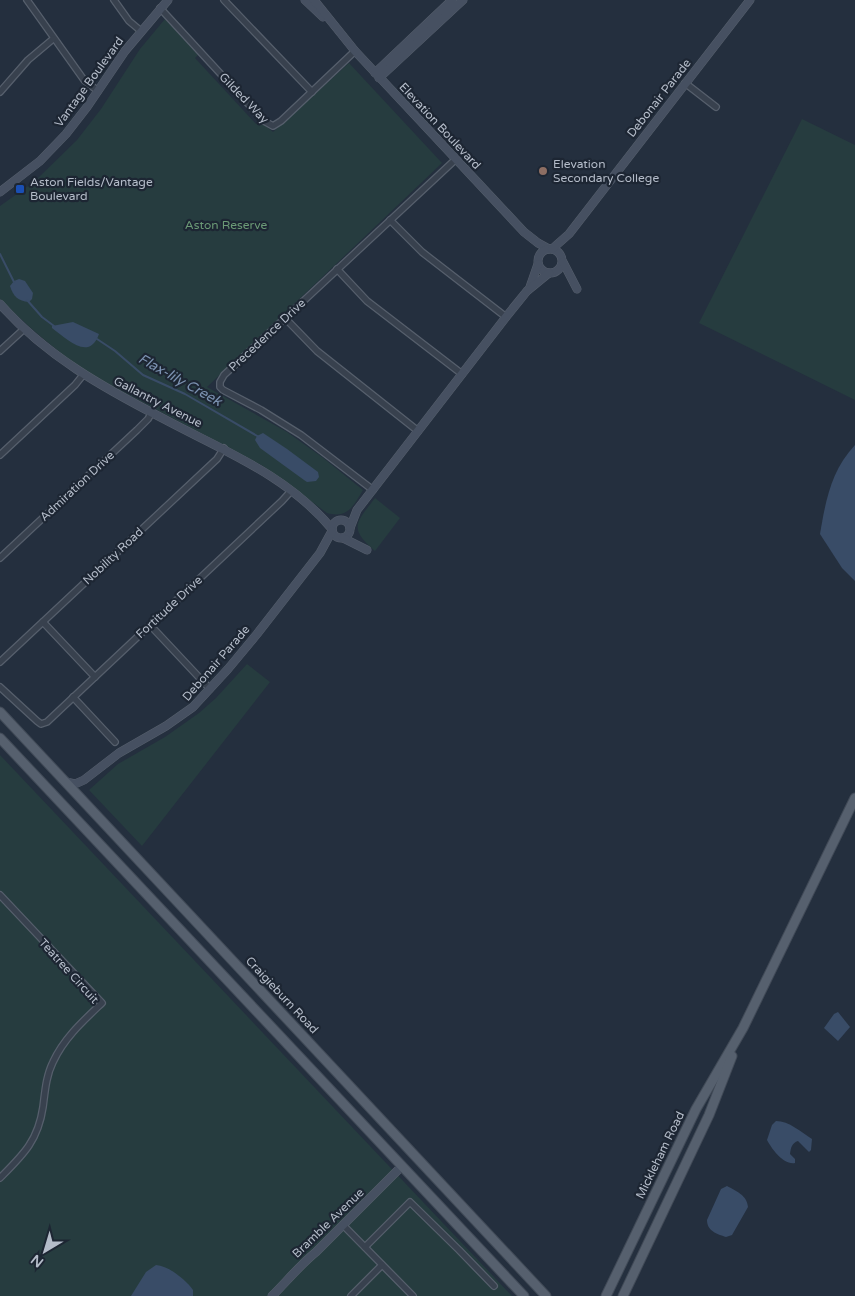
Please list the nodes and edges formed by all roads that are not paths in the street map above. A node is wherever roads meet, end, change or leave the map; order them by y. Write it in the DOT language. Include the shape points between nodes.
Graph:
graph roads {
  1 [pos="27,0"];
  2 [pos="114,0"];
  3 [pos="168,0"];
  4 [pos="224,0"];
  5 [pos="305,0"];
  6 [pos="314,0"];
  7 [pos="452,0"];
  8 [pos="462,0"];
  9 [pos="750,0"];
  10 [pos="160,8"];
  11 [pos="141,31"];
  12 [pos="340,34"];
  13 [pos="53,39"];
  14 [pos="355,51"];
  15 [pos="377,75"];
  16 [pos="685,83"];
  17 [pos="98,91"];
  18 [pos="0,92"];
  19 [pos="312,92"];
  20 [pos="716,107"];
  21 [pos="456,159"];
  22 [pos="0,192"];
  23 [pos="390,220"];
  24 [pos="524,232"];
  25 [pos="569,234"];
  26 [pos="551,249"];
  27 [pos="562,259"];
  28 [pos="538,262"];
  29 [pos="337,269"];
  30 [pos="551,273"];
  31 [pos="528,291"];
  32 [pos="0,304"];
  33 [pos="285,318"];
  34 [pos="506,318"];
  35 [pos="24,329"];
  36 [pos="0,351"];
  37 [pos="83,374"];
  38 [pos="462,374"];
  39 [pos="152,412"];
  40 [pos="418,431"];
  41 [pos="224,448"];
  42 [pos="0,455"];
  43 [pos="373,490"];
  44 [pos="291,491"];
  45 [pos="315,510"];
  46 [pos="357,510"];
  47 [pos="340,520"];
  48 [pos="332,530"];
  49 [pos="350,530"];
  50 [pos="342,538"];
  51 [pos="320,553"];
  52 [pos="0,558"];
  53 [pos="43,622"];
  54 [pos="150,625"];
  55 [pos="0,662"];
  56 [pos="95,677"];
  57 [pos="0,687"];
  58 [pos="210,689"];
  59 [pos="73,697"];
  60 [pos="0,712"];
  61 [pos="0,738"];
  62 [pos="114,742"];
  63 [pos="84,780"];
  64 [pos="66,782"];
  65 [pos="81,798"];
  66 [pos="855,798"];
  67 [pos="0,894"];
  68 [pos="743,1028"];
  69 [pos="402,1166"];
  70 [pos="0,1178"];
  71 [pos="343,1225"];
  72 [pos="365,1247"];
  73 [pos="382,1265"];
  74 [pos="494,1286"];
  75 [pos="272,1296"];
  76 [pos="351,1296"];
  77 [pos="413,1296"];
  78 [pos="524,1296"];
  79 [pos="546,1296"];
  80 [pos="606,1296"];
  81 [pos="623,1296"];
  1 -- 13 [label="street"];
  2 -- 11 [label="street"];
  3 -- 10 [label="street, Vantage Boulevard"];
  4 -- 19 [label="street"];
  5 -- 12 [label="street, Elevation Boulevard"];
  6 -- 12 [label="street, Elevation Boulevard"];
  7 -- 15 [label="street"];
  8 -- 15 [label="street"];
  9 -- 16 [label="street, Debonair Parade"];
  10 -- 11 [label="street, Vantage Boulevard"];
  10 -- 19 [label="street, Gilded Way" via="269,125 279,123"];
  11 -- 17 [label="street, Vantage Boulevard"];
  12 -- 14 [label="street, Elevation Boulevard"];
  13 -- 17 [label="street" via="84,80"];
  13 -- 18 [label="street" via="28,60"];
  14 -- 15 [label="street, Elevation Boulevard"];
  14 -- 19 [label="street, Gilded Way"];
  15 -- 21 [label="street, Elevation Boulevard"];
  16 -- 20 [label="street"];
  16 -- 25 [label="street, Debonair Parade"];
  17 -- 22 [label="street, Vantage Boulevard" via="53,148"];
  21 -- 23 [label="street, Precedence Drive"];
  21 -- 24 [label="street, Elevation Boulevard"];
  23 -- 29 [label="street, Precedence Drive"];
  23 -- 34 [label="street" via="422,252"];
  24 -- 26 [label="street, Elevation Boulevard"];
  24 -- 28 [label="street, Elevation Boulevard" via="534,247"];
  25 -- 26 [label="street, Debonair Parade"];
  25 -- 27 [label="street, Debonair Parade"];
  26 -- 27 [label="street"];
  26 -- 28 [label="street" via="542,251"];
  27 -- 30 [label="street" via="560,269"];
  27 -- 30 [label="street" via="577,289 569,281"];
  28 -- 30 [label="street" via="542,270"];
  28 -- 31 [label="street"];
  29 -- 33 [label="street, Precedence Drive"];
  29 -- 38 [label="street" via="367,300"];
  30 -- 31 [label="street"];
  31 -- 34 [label="street"];
  32 -- 35 [label="street, Gallantry Avenue"];
  33 -- 40 [label="street" via="316,351"];
  33 -- 43 [label="street, Precedence Drive" via="224,375 220,387 301,435"];
  34 -- 38 [label="street"];
  35 -- 36 [label="street"];
  35 -- 37 [label="street, Gallantry Avenue"];
  37 -- 39 [label="street, Gallantry Avenue"];
  37 -- 42 [label="street"];
  38 -- 40 [label="street"];
  39 -- 41 [label="street, Gallantry Avenue"];
  39 -- 52 [label="street, Admiration Drive" via="137,430"];
  40 -- 43 [label="street"];
  41 -- 44 [label="street, Gallantry Avenue"];
  41 -- 53 [label="street, Nobility Road" via="217,459"];
  43 -- 46 [label="street"];
  44 -- 45 [label="street, Gallantry Avenue"];
  44 -- 54 [label="street, Fortitude Drive"];
  45 -- 47 [label="street, Gallantry Avenue"];
  45 -- 48 [label="street, Gallantry Avenue"];
  46 -- 47 [label="street"];
  46 -- 49 [label="street"];
  47 -- 48 [label="street"];
  47 -- 49 [label="street" via="348,524"];
  48 -- 50 [label="street" via="335,536"];
  48 -- 51 [label="street, Debonair Parade"];
  49 -- 50 [label="street"];
  49 -- 50 [label="street" via="369,552"];
  50 -- 51 [label="street, Debonair Parade"];
  51 -- 58 [label="street, Debonair Parade"];
  53 -- 55 [label="street, Nobility Road"];
  53 -- 56 [label="street"];
  54 -- 56 [label="street, Fortitude Drive"];
  54 -- 58 [label="street"];
  56 -- 59 [label="street, Fortitude Drive"];
  57 -- 59 [label="street, Fortitude Drive" via="41,724"];
  58 -- 63 [label="street, Debonair Parade" via="178,719 119,753"];
  59 -- 62 [label="street"];
  60 -- 64 [label="main road, Craigieburn Road"];
  61 -- 69 [label="main road"];
  63 -- 64 [label="street" via="75,784"];
  63 -- 65 [label="street"];
  64 -- 65 [label="main road, Craigieburn Road"];
  65 -- 79 [label="main road, Craigieburn Road"];
  66 -- 68 [label="main road, Mickleham Road"];
  67 -- 70 [label="street, Teatree Circuit" via="102,1003 70,1033 61,1047 47,1079 38,1132 24,1154"];
  68 -- 80 [label="main road, Mickleham Road" via="696,1109"];
  68 -- 81 [label="main road, Mickleham Road" via="709,1114"];
  69 -- 71 [label="street, Bramble Avenue"];
  69 -- 78 [label="main road"];
  71 -- 72 [label="street"];
  71 -- 75 [label="street, Bramble Avenue"];
  72 -- 73 [label="street"];
  72 -- 74 [label="street" via="410,1202"];
  73 -- 76 [label="street"];
  73 -- 77 [label="street"];
}
